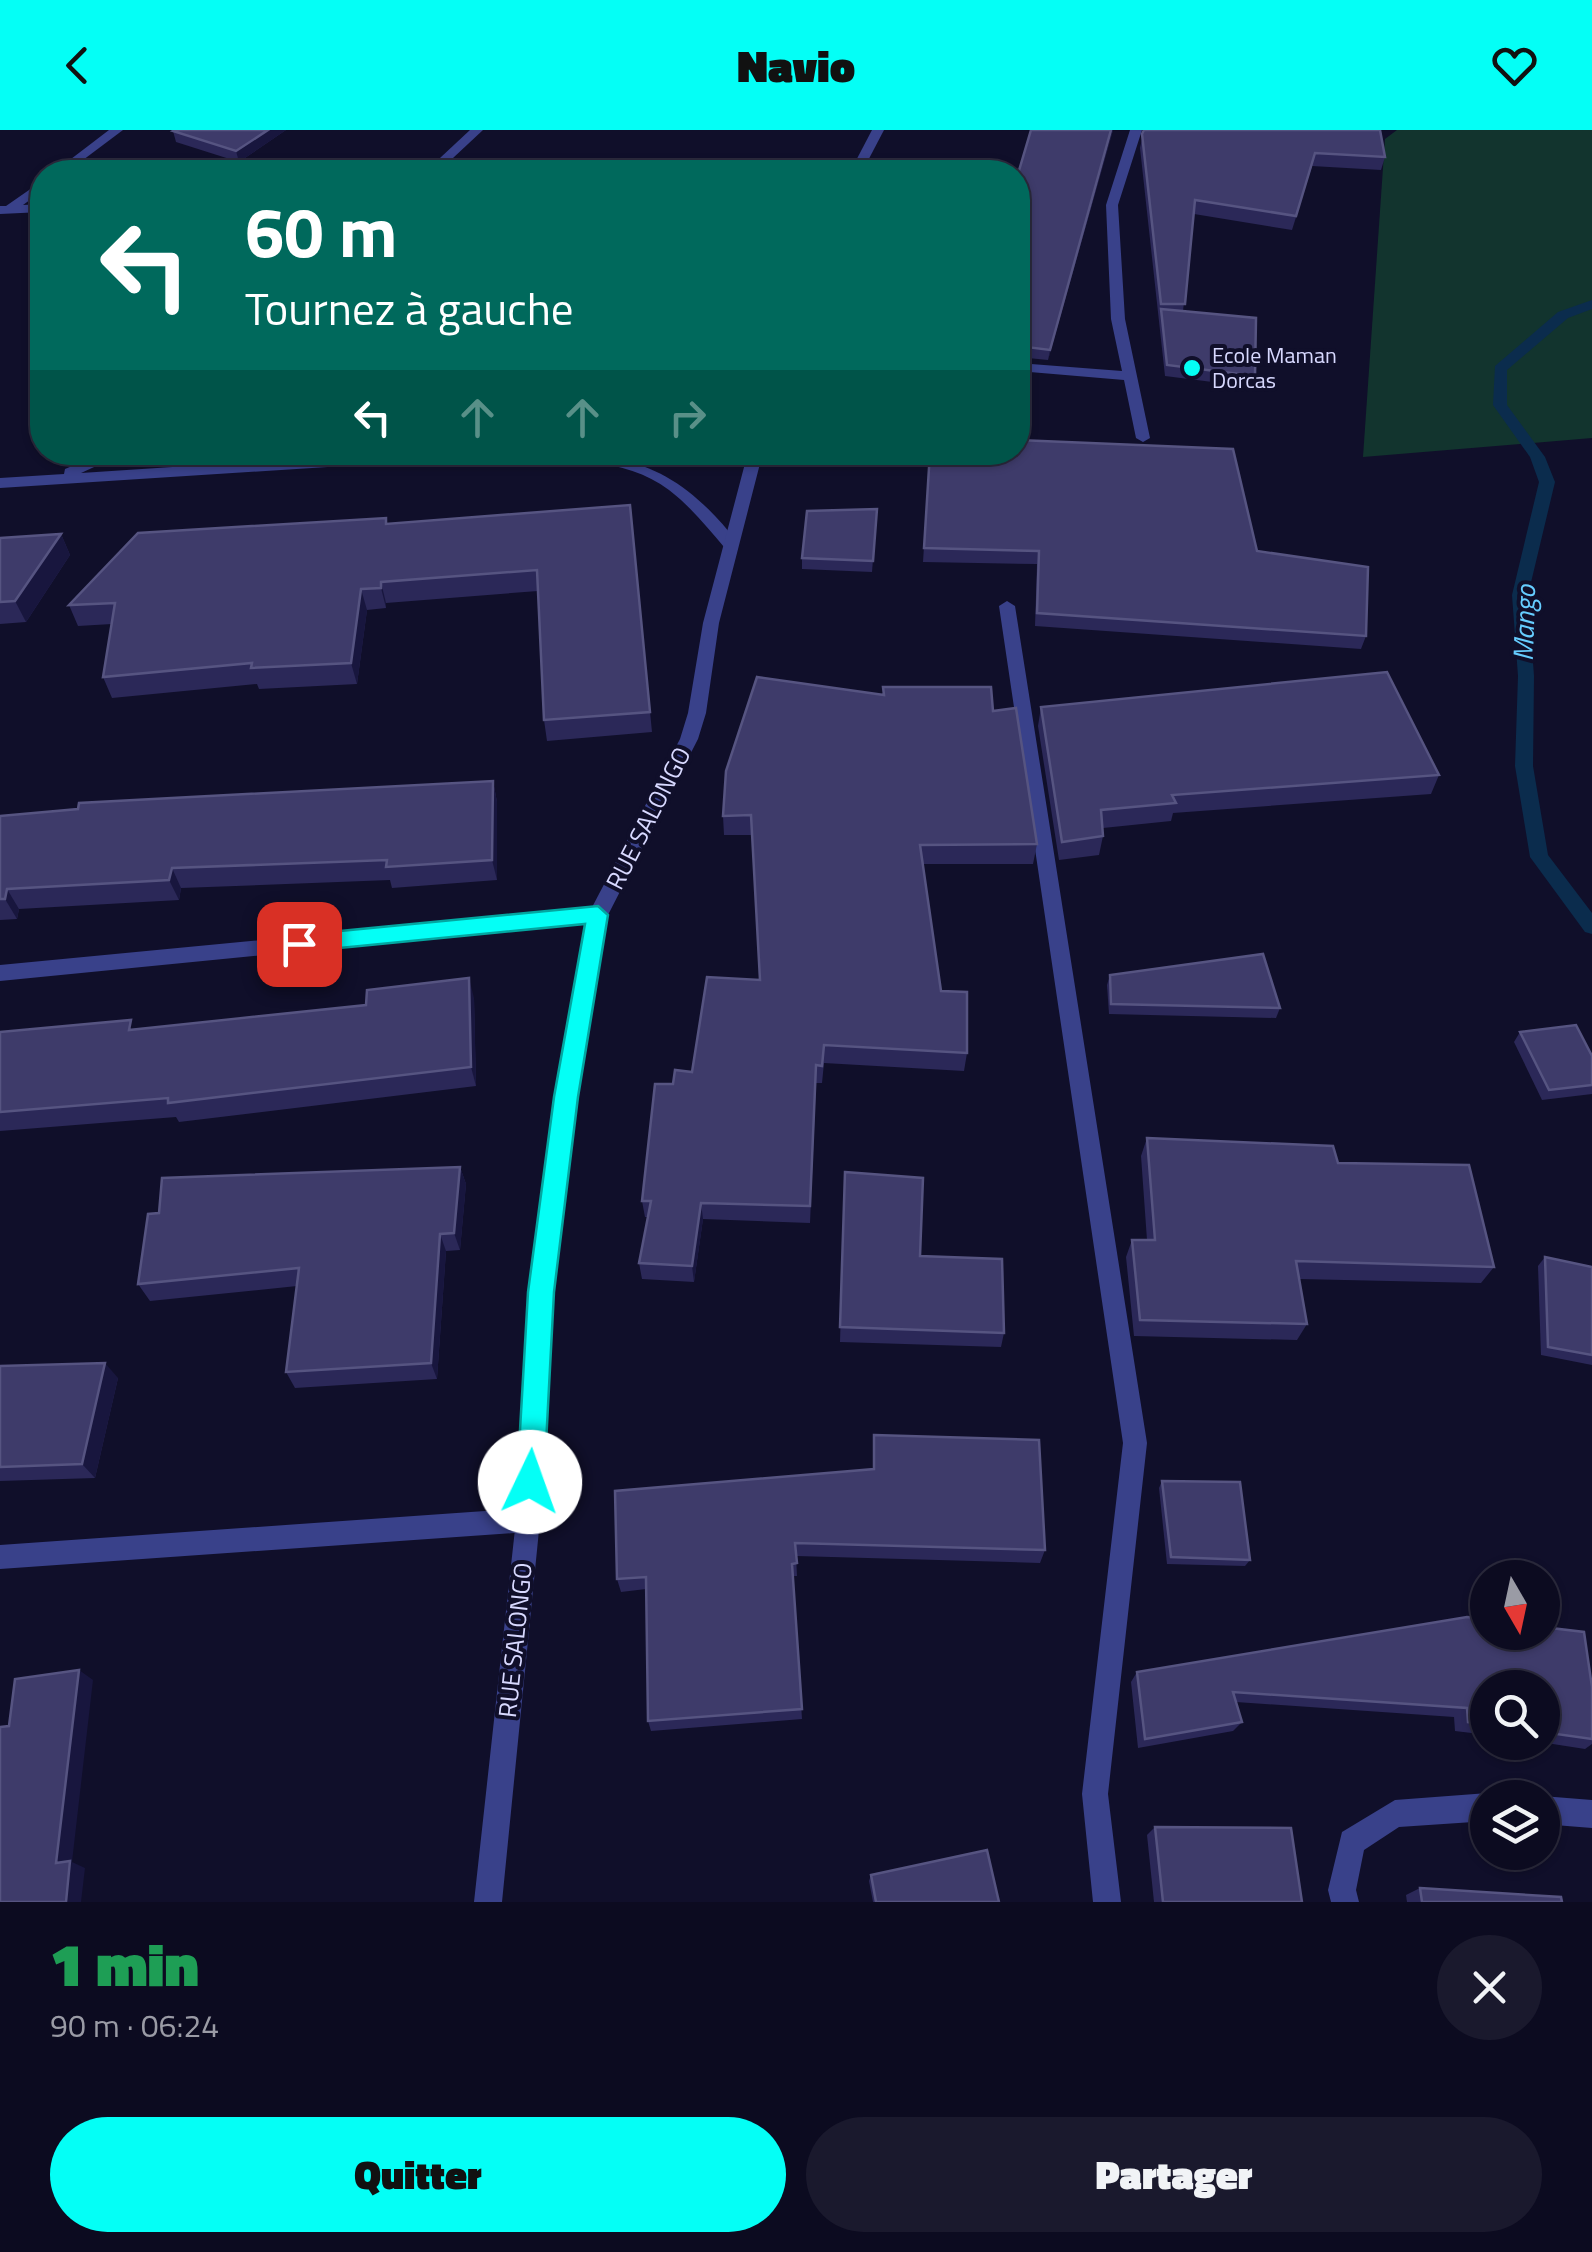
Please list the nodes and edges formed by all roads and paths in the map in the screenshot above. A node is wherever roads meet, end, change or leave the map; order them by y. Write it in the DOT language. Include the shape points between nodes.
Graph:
graph roads {
  1 [pos="118,130"];
  2 [pos="476,130"];
  3 [pos="878,130"];
  4 [pos="1136,130"];
  5 [pos="77,160"];
  6 [pos="444,160"];
  7 [pos="862,160"];
  8 [pos="30,193"];
  9 [pos="30,208"];
  10 [pos="5,209"];
  11 [pos="1030,368"];
  12 [pos="1130,376"];
  13 [pos="1143,438"];
  14 [pos="88,465"];
  15 [pos="203,465"];
  16 [pos="623,465"];
  17 [pos="752,465"];
  18 [pos="55,478"];
  19 [pos="0,483"];
  20 [pos="730,543"];
  21 [pos="1007,606"];
  22 [pos="598,915"];
  23 [pos="0,972"];
  24 [pos="528,1520"];
  25 [pos="0,1557"];
  26 [pos="1470,1808"];
  27 [pos="1560,1811"];
  28 [pos="1592,1814"];
  29 [pos="488,1902"];
  30 [pos="1107,1902"];
  31 [pos="1344,1902"];
  1 -- 5 [label="street"];
  2 -- 6 [label="street"];
  3 -- 7 [label="street"];
  4 -- 12 [label="street" via="1112,205 1114,293"];
  8 -- 10 [label="street"];
  9 -- 10 [label="street"];
  11 -- 12 [label="street"];
  12 -- 13 [label="street"];
  14 -- 18 [label="street"];
  15 -- 18 [label="street"];
  16 -- 20 [label="street" via="657,476"];
  17 -- 20 [label="street, RUE SALONGO"];
  18 -- 19 [label="street"];
  20 -- 22 [label="street, RUE SALONGO" via="689,739"];
  21 -- 30 [label="street" via="1135,1443 1095,1794"];
  22 -- 23 [label="street"];
  22 -- 24 [label="street, RUE SALONGO" via="541,1292"];
  24 -- 25 [label="street"];
  24 -- 29 [label="street, RUE SALONGO"];
  26 -- 31 [label="street" via="1395,1814 1352,1842"];
  27 -- 28 [label="street"];
}
